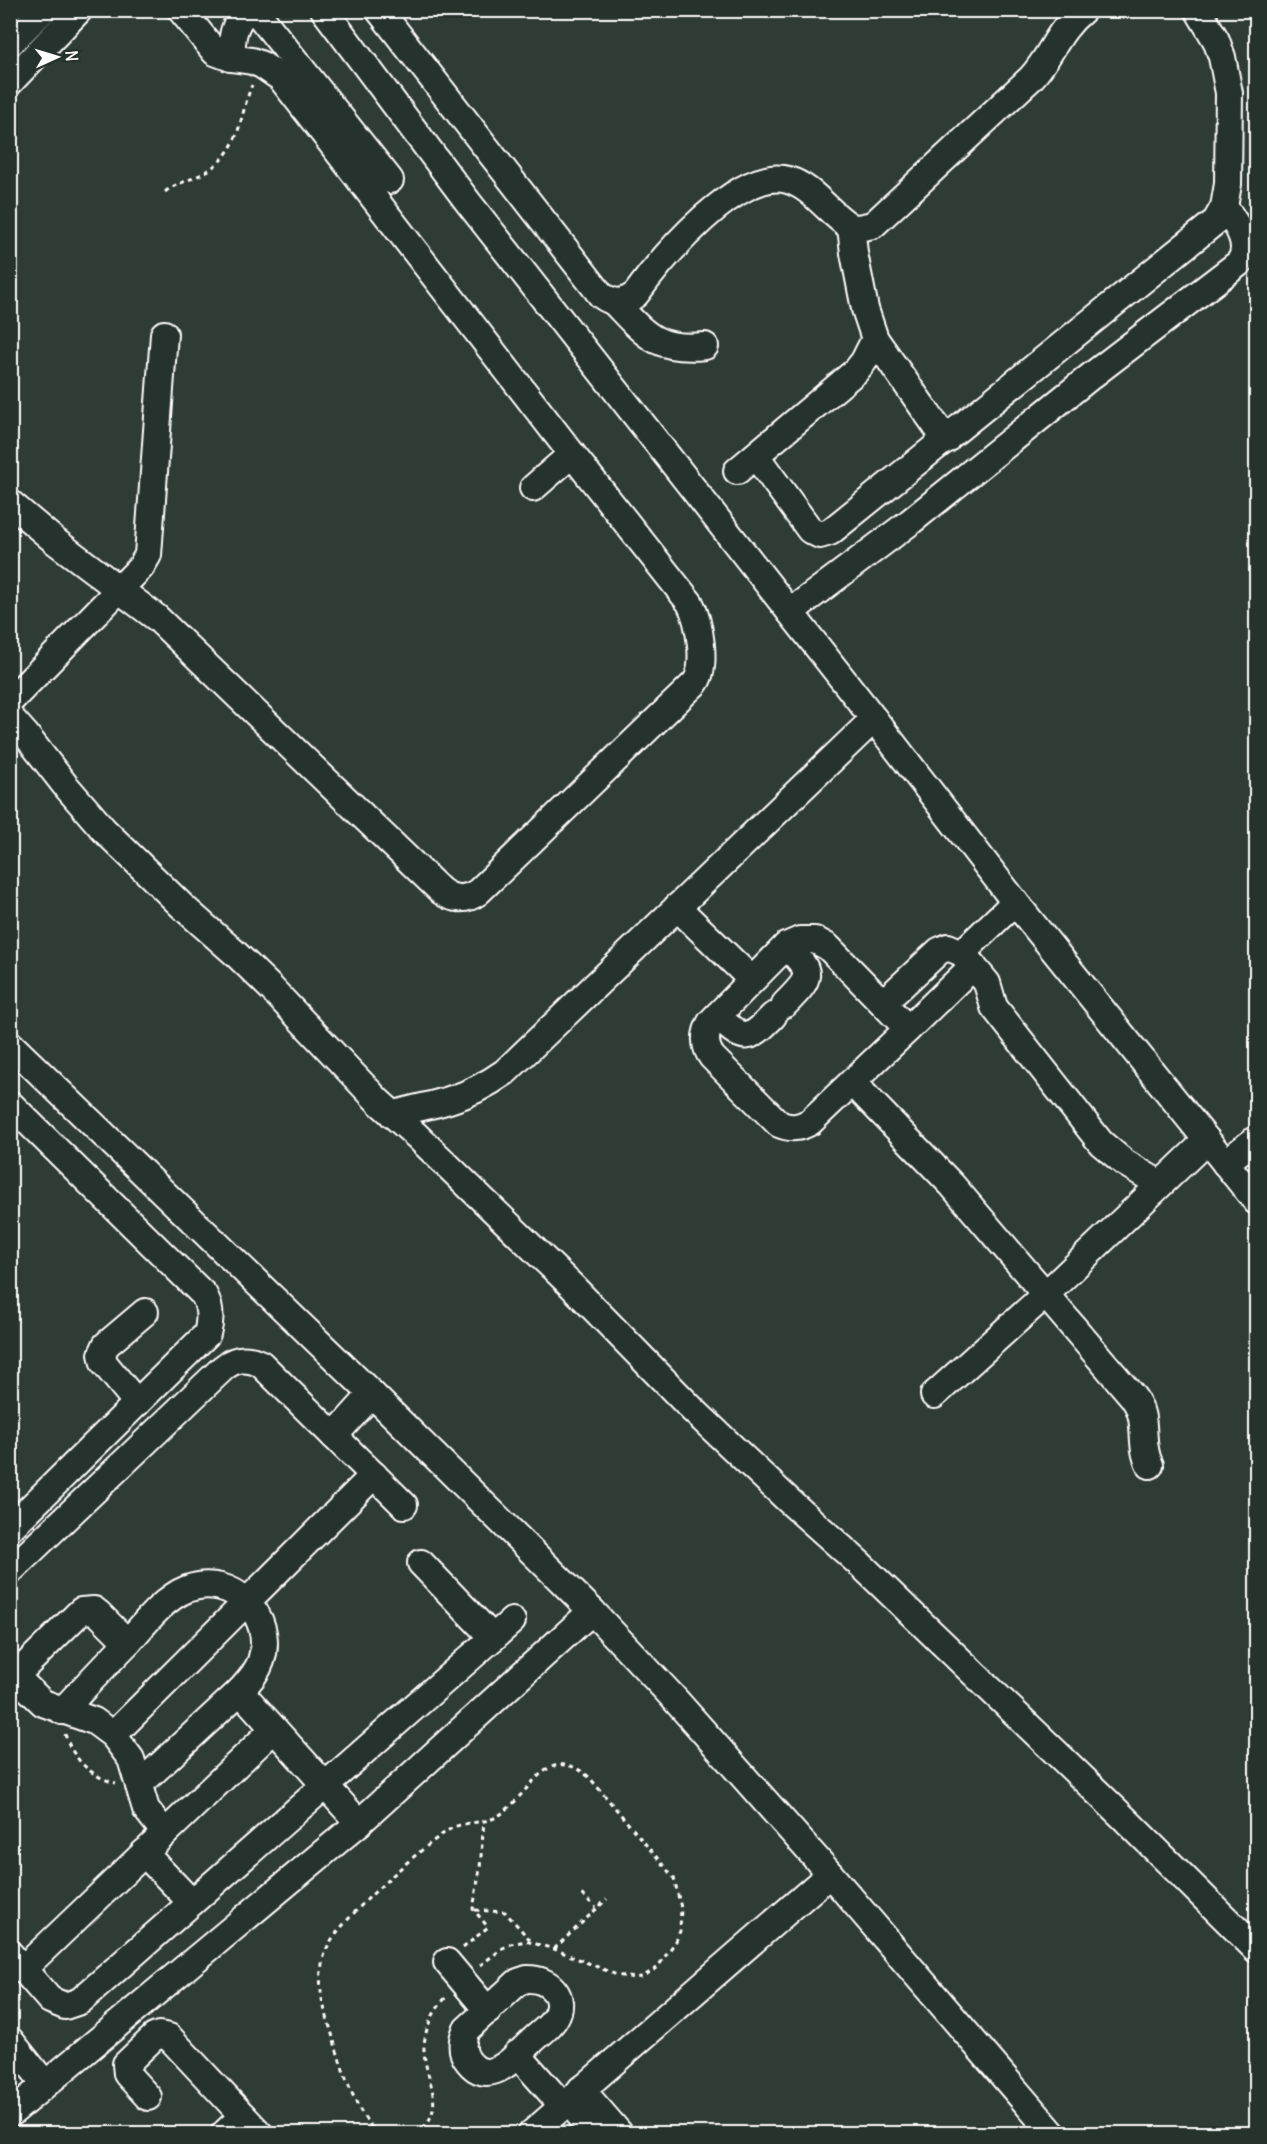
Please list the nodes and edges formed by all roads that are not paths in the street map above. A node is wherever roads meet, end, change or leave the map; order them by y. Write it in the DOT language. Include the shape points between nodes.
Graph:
graph roads {
  1 [pos="43,10"];
  2 [pos="79,10"];
  3 [pos="181,10"];
  4 [pos="324,10"];
  5 [pos="379,10"];
  6 [pos="1083,10"];
  7 [pos="1198,10"];
  8 [pos="260,13"];
  9 [pos="10,43"];
  10 [pos="231,58"];
  11 [pos="10,82"];
  12 [pos="390,180"];
  13 [pos="1224,207"];
  14 [pos="851,227"];
  15 [pos="614,302"];
  16 [pos="164,334"];
  17 [pos="875,339"];
  18 [pos="705,346"];
  19 [pos="946,440"];
  20 [pos="572,454"];
  21 [pos="532,488"];
  22 [pos="10,503"];
  23 [pos="118,588"];
  24 [pos="790,612"];
  25 [pos="10,701"];
  26 [pos="10,717"];
  27 [pos="874,719"];
  28 [pos="1015,902"];
  29 [pos="677,907"];
  30 [pos="786,946"];
  31 [pos="967,959"];
  32 [pos="752,980"];
  33 [pos="883,1003"];
  34 [pos="717,1016"];
  35 [pos="908,1029"];
  36 [pos="10,1044"];
  37 [pos="852,1082"];
  38 [pos="10,1104"];
  39 [pos="393,1115"];
  40 [pos="1257,1139"];
  41 [pos="1207,1140"];
  42 [pos="1225,1163"];
  43 [pos="1160,1185"];
  44 [pos="1257,1201"];
  45 [pos="1046,1294"];
  46 [pos="145,1312"];
  47 [pos="372,1394"];
  48 [pos="934,1395"];
  49 [pos="137,1403"];
  50 [pos="334,1436"];
  51 [pos="1150,1465"];
  52 [pos="374,1475"];
  53 [pos="404,1505"];
  54 [pos="10,1528"];
  55 [pos="421,1563"];
  56 [pos="10,1571"];
  57 [pos="247,1601"];
  58 [pos="592,1611"];
  59 [pos="512,1621"];
  60 [pos="493,1638"];
  61 [pos="127,1642"];
  62 [pos="13,1679"];
  63 [pos="240,1691"];
  64 [pos="62,1719"];
  65 [pos="274,1728"];
  66 [pos="113,1735"];
  67 [pos="131,1785"];
  68 [pos="324,1785"];
  69 [pos="359,1823"];
  70 [pos="165,1833"];
  71 [pos="144,1853"];
  72 [pos="830,1874"];
  73 [pos="191,1902"];
  74 [pos="1257,1948"];
  75 [pos="17,1962"];
  76 [pos="455,1972"];
  77 [pos="488,2011"];
  78 [pos="10,2040"];
  79 [pos="518,2054"];
  80 [pos="45,2084"];
  81 [pos="148,2097"];
  82 [pos="571,2099"];
  83 [pos="10,2114"];
  84 [pos="252,2125"];
  85 [pos="224,2133"];
  86 [pos="531,2133"];
  87 [pos="596,2133"];
  88 [pos="620,2133"];
  89 [pos="1053,2133"];
  1 -- 9 [label="street"];
  2 -- 11 [label="street"];
  3 -- 10 [label="street" via="208,46"];
  4 -- 24 [label="street" via="468,202"];
  5 -- 15 [label="street" via="600,295"];
  6 -- 14 [label="street" via="1058,36 1031,78 873,225"];
  7 -- 13 [label="street" via="1219,48 1227,75 1228,183"];
  8 -- 10 [label="street" via="239,19 232,36"];
  8 -- 12 [label="street"];
  10 -- 20 [label="street" via="252,61 281,78"];
  13 -- 19 [label="street" via="1210,226"];
  13 -- 24 [label="street" via="1245,245 1239,263"];
  14 -- 15 [label="street" via="796,183 778,178 761,180 712,211 672,249 636,294"];
  14 -- 17 [label="street" via="865,309"];
  15 -- 18 [label="street" via="659,343 689,348"];
  16 -- 23 [label="street" via="149,548 141,567"];
  17 -- 19 [label="street"];
  17 -- 19 [label="street" via="856,371 747,463 810,530 820,535 830,532"];
  20 -- 21 [label="street"];
  20 -- 23 [label="street" via="690,603 698,623 701,673 473,896 453,898 441,891 157,618"];
  22 -- 23 [label="street"];
  23 -- 25 [label="street"];
  24 -- 27 [label="street"];
  26 -- 39 [label="street" via="104,830 262,978"];
  27 -- 28 [label="street"];
  27 -- 29 [label="street"];
  28 -- 31 [label="street"];
  28 -- 41 [label="street"];
  29 -- 32 [label="street"];
  29 -- 39 [label="street" via="505,1072 452,1100"];
  30 -- 32 [label="street"];
  30 -- 33 [label="street" via="800,940 822,943"];
  30 -- 34 [label="street" via="802,961 807,974 802,986 758,1032 747,1036 736,1033"];
  31 -- 33 [label="street" via="953,948 939,951"];
  31 -- 35 [label="street"];
  31 -- 43 [label="street" via="987,983 994,1008 1091,1132 1119,1158"];
  32 -- 34 [label="street"];
  33 -- 35 [label="street"];
  34 -- 37 [label="street" via="705,1036 708,1051 779,1124 792,1128 804,1125"];
  35 -- 37 [label="street"];
  36 -- 47 [label="street"];
  37 -- 45 [label="street" via="952,1185"];
  38 -- 49 [label="street" via="207,1301 207,1334"];
  39 -- 74 [label="street" via="572,1286 692,1409 898,1600"];
  40 -- 42 [label="street"];
  41 -- 42 [label="street"];
  41 -- 43 [label="street"];
  42 -- 44 [label="street"];
  43 -- 45 [label="street"];
  45 -- 48 [label="street"];
  45 -- 51 [label="street" via="1139,1404 1144,1449"];
  46 -- 49 [label="street" via="106,1345 102,1354 104,1363"];
  47 -- 50 [label="street"];
  47 -- 58 [label="street"];
  49 -- 54 [label="street"];
  50 -- 52 [label="street"];
  50 -- 56 [label="street" via="261,1364 237,1360 223,1368"];
  52 -- 53 [label="street"];
  52 -- 57 [label="street"];
  55 -- 60 [label="street"];
  57 -- 61 [label="street" via="219,1586 186,1589"];
  57 -- 63 [label="street" via="258,1614 264,1647 261,1663"];
  57 -- 66 [label="street"];
  58 -- 69 [label="street"];
  58 -- 72 [label="street"];
  59 -- 60 [label="street"];
  60 -- 68 [label="street"];
  61 -- 62 [label="street" via="94,1610 81,1611"];
  61 -- 64 [label="street"];
  62 -- 64 [label="street"];
  63 -- 65 [label="street"];
  63 -- 67 [label="street"];
  64 -- 66 [label="street" via="94,1721"];
  65 -- 68 [label="street"];
  65 -- 70 [label="street"];
  66 -- 67 [label="street" via="130,1759"];
  67 -- 70 [label="street"];
  68 -- 69 [label="street"];
  68 -- 73 [label="street"];
  69 -- 80 [label="street"];
  70 -- 71 [label="street"];
  71 -- 73 [label="street"];
  71 -- 75 [label="street"];
  72 -- 82 [label="street"];
  72 -- 89 [label="street"];
  73 -- 75 [label="street" via="73,2005 50,2000"];
  76 -- 77 [label="street"];
  77 -- 79 [label="street" via="466,2030 463,2038 469,2063 493,2071"];
  77 -- 79 [label="street" via="518,1982 536,1979 551,1987 559,2003 555,2020"];
  78 -- 80 [label="street"];
  79 -- 82 [label="street"];
  80 -- 83 [label="street"];
  81 -- 84 [label="street" via="127,2074 126,2064 154,2037 164,2035 174,2040"];
  82 -- 86 [label="street"];
  82 -- 87 [label="street"];
  82 -- 88 [label="street"];
  84 -- 85 [label="street"];
}
